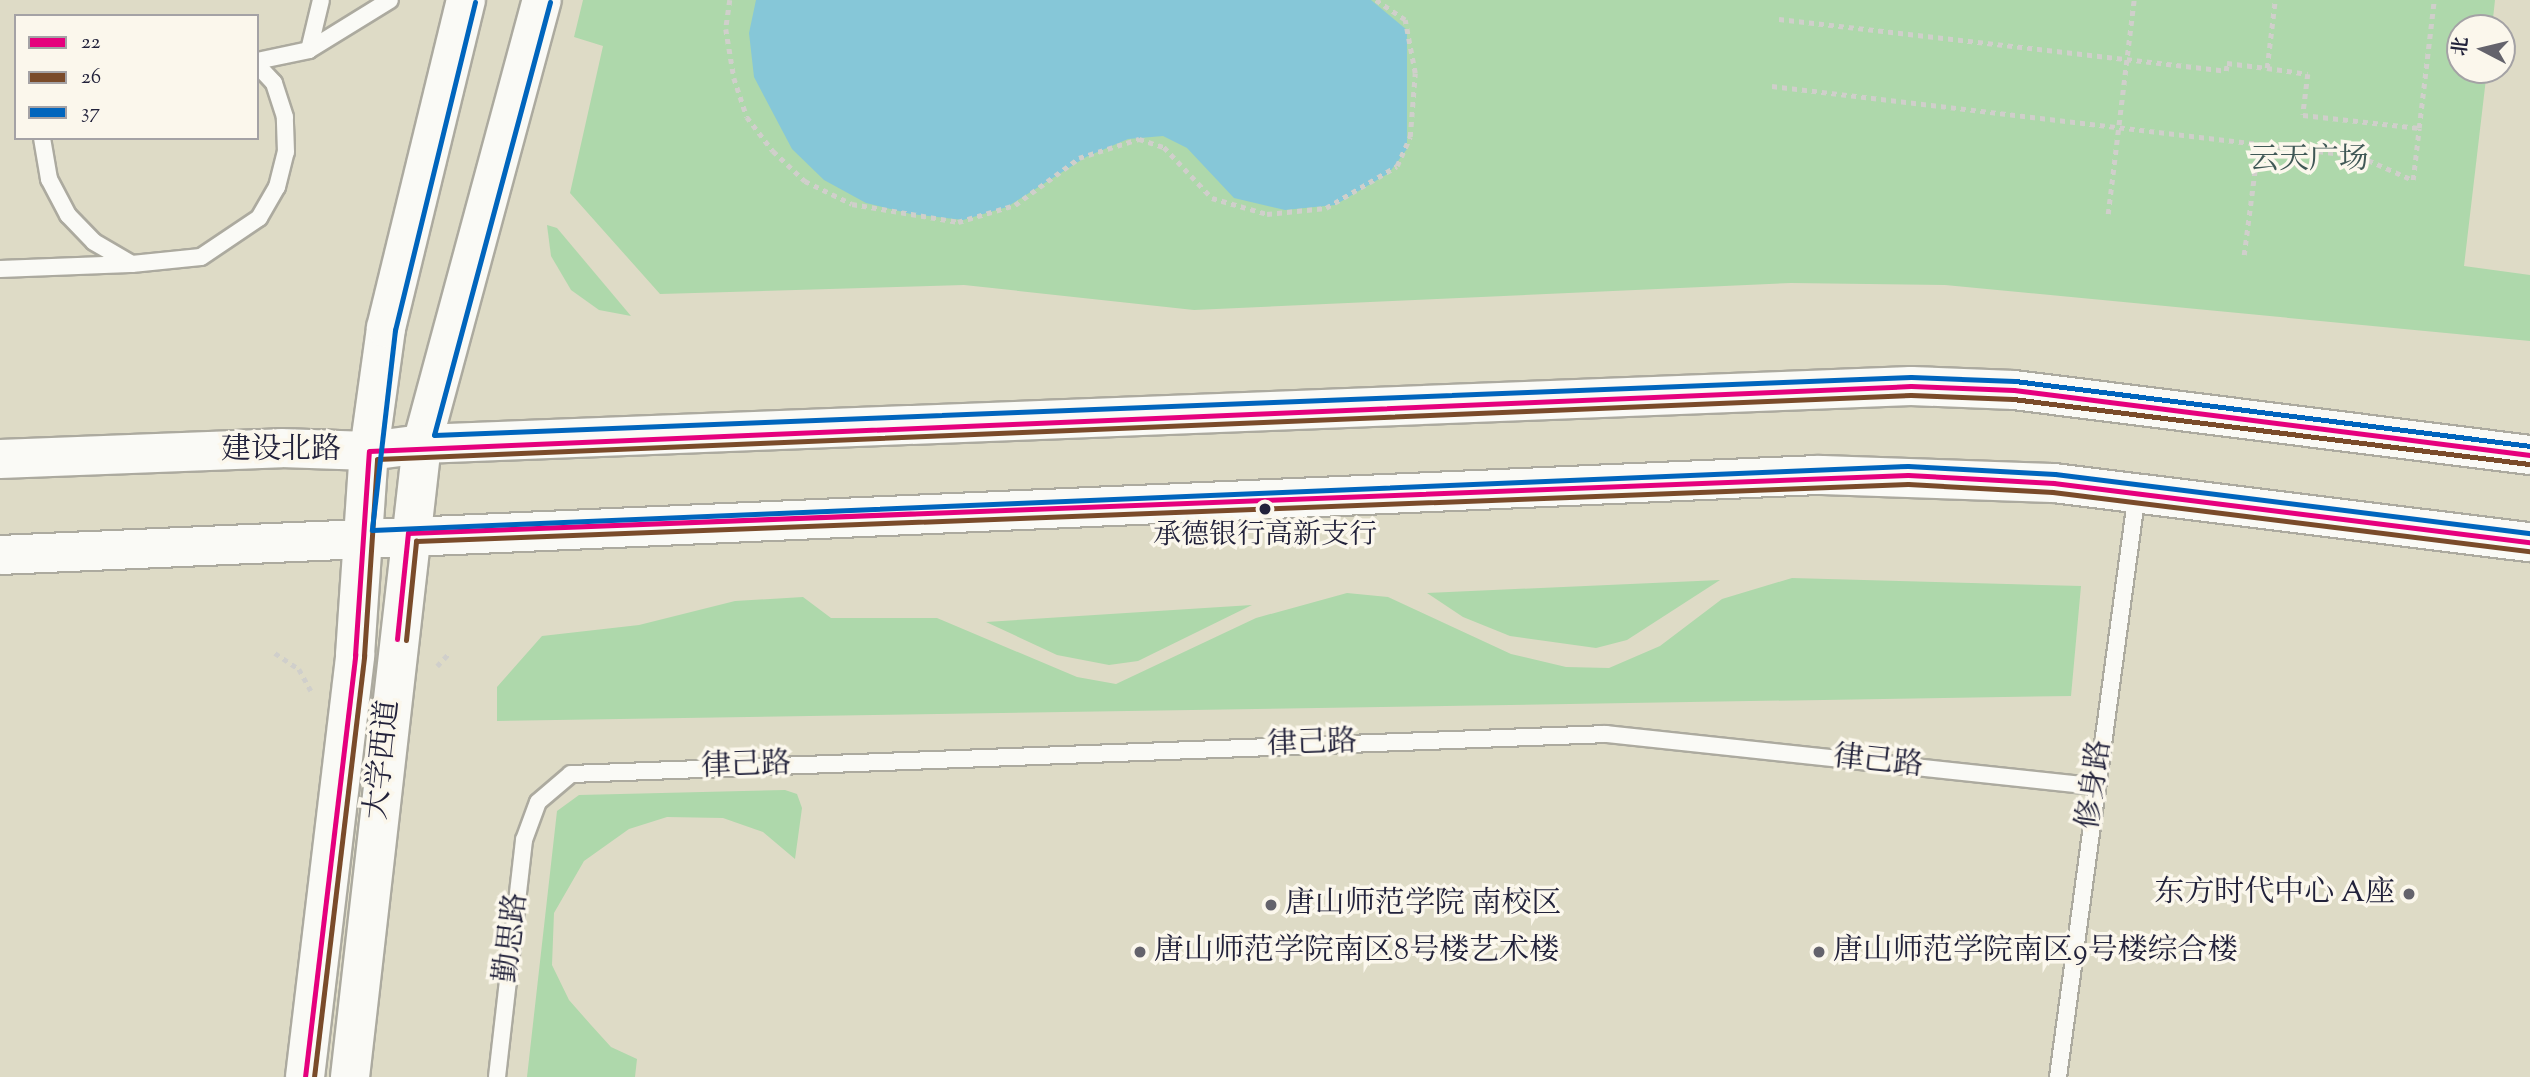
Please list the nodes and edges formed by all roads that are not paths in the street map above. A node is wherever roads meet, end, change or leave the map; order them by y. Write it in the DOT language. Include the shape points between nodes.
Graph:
graph roads {
  1 [pos="321,0"];
  2 [pos="390,0"];
  3 [pos="466,0"];
  4 [pos="542,0"];
  5 [pos="309,50"];
  6 [pos="259,62"];
  7 [pos="259,65"];
  8 [pos="42,140"];
  9 [pos="132,264"];
  10 [pos="0,269"];
  11 [pos="422,444"];
  12 [pos="369,451"];
  13 [pos="2530,455"];
  14 [pos="0,459"];
  15 [pos="2137,493"];
  16 [pos="408,533"];
  17 [pos="362,539"];
  18 [pos="2530,542"];
  19 [pos="0,555"];
  20 [pos="2095,786"];
  21 [pos="538,802"];
  22 [pos="305,1077"];
  23 [pos="350,1077"];
  24 [pos="497,1077"];
  25 [pos="2058,1077"];
  1 -- 5 [label="lane"];
  2 -- 5 [label="lane"];
  3 -- 12 [label="main road, 大学西道" via="386,328"];
  4 -- 11 [label="main road, 大学西道"];
  5 -- 6 [label="lane"];
  7 -- 9 [label="lane" via="274,83 286,152 278,187 259,218 201,257"];
  8 -- 9 [label="lane" via="49,179 68,215 94,242"];
  9 -- 10 [label="lane"];
  11 -- 12 [label="main road, 建设北路"];
  11 -- 13 [label="main road, 建设北路" via="1911,386 2014,390"];
  11 -- 16 [label="main road, 大学西道"];
  12 -- 14 [label="main road, 建设北路" via="281,448"];
  12 -- 17 [label="main road, 大学西道"];
  15 -- 16 [label="main road" via="1991,478 1820,475"];
  15 -- 18 [label="main road"];
  15 -- 20 [label="lane, 修身路"];
  16 -- 17 [label="main road"];
  16 -- 23 [label="main road, 大学西道"];
  17 -- 19 [label="main road"];
  17 -- 22 [label="main road, 大学西道" via="355,655"];
  20 -- 21 [label="lane, 律己路" via="1606,734 571,774"];
  20 -- 25 [label="lane, 修身路"];
  21 -- 24 [label="lane, 勤思路" via="524,840"];
}
